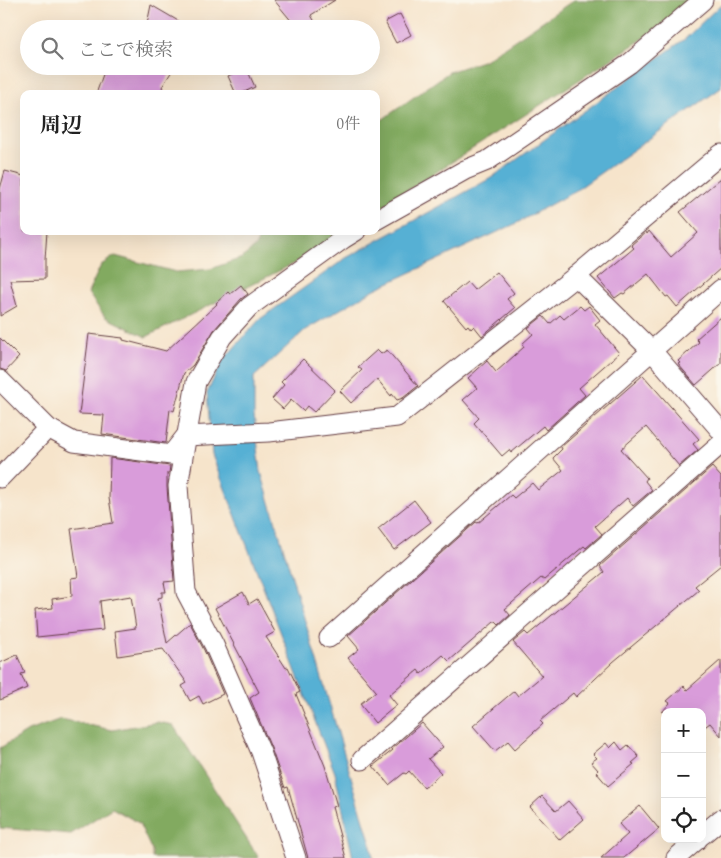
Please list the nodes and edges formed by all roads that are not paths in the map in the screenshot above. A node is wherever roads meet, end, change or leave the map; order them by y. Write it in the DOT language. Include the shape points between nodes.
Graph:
graph roads {
  1 [pos="703,0"];
  2 [pos="721,154"];
  3 [pos="380,218"];
  4 [pos="349,235"];
  5 [pos="576,276"];
  6 [pos="721,289"];
  7 [pos="652,351"];
  8 [pos="0,380"];
  9 [pos="48,428"];
  10 [pos="721,431"];
  11 [pos="186,436"];
  12 [pos="721,444"];
  13 [pos="0,478"];
  14 [pos="329,638"];
  15 [pos="362,760"];
  16 [pos="721,819"];
  17 [pos="706,832"];
  18 [pos="693,843"];
  19 [pos="296,858"];
  20 [pos="676,858"];
  1 -- 3 [label="street" via="629,64 487,161"];
  2 -- 5 [label="street"];
  4 -- 11 [label="street" via="249,307 222,337 196,382"];
  5 -- 7 [label="street"];
  5 -- 11 [label="street" via="397,417 269,432"];
  6 -- 7 [label="street"];
  7 -- 10 [label="street"];
  7 -- 14 [label="street"];
  8 -- 9 [label="street"];
  9 -- 11 [label="street" via="74,442 171,455"];
  9 -- 13 [label="street"];
  11 -- 19 [label="street" via="178,486 186,592 214,645 261,752"];
  12 -- 15 [label="street"];
  16 -- 17 [label="street"];
  18 -- 20 [label="street"];
}
